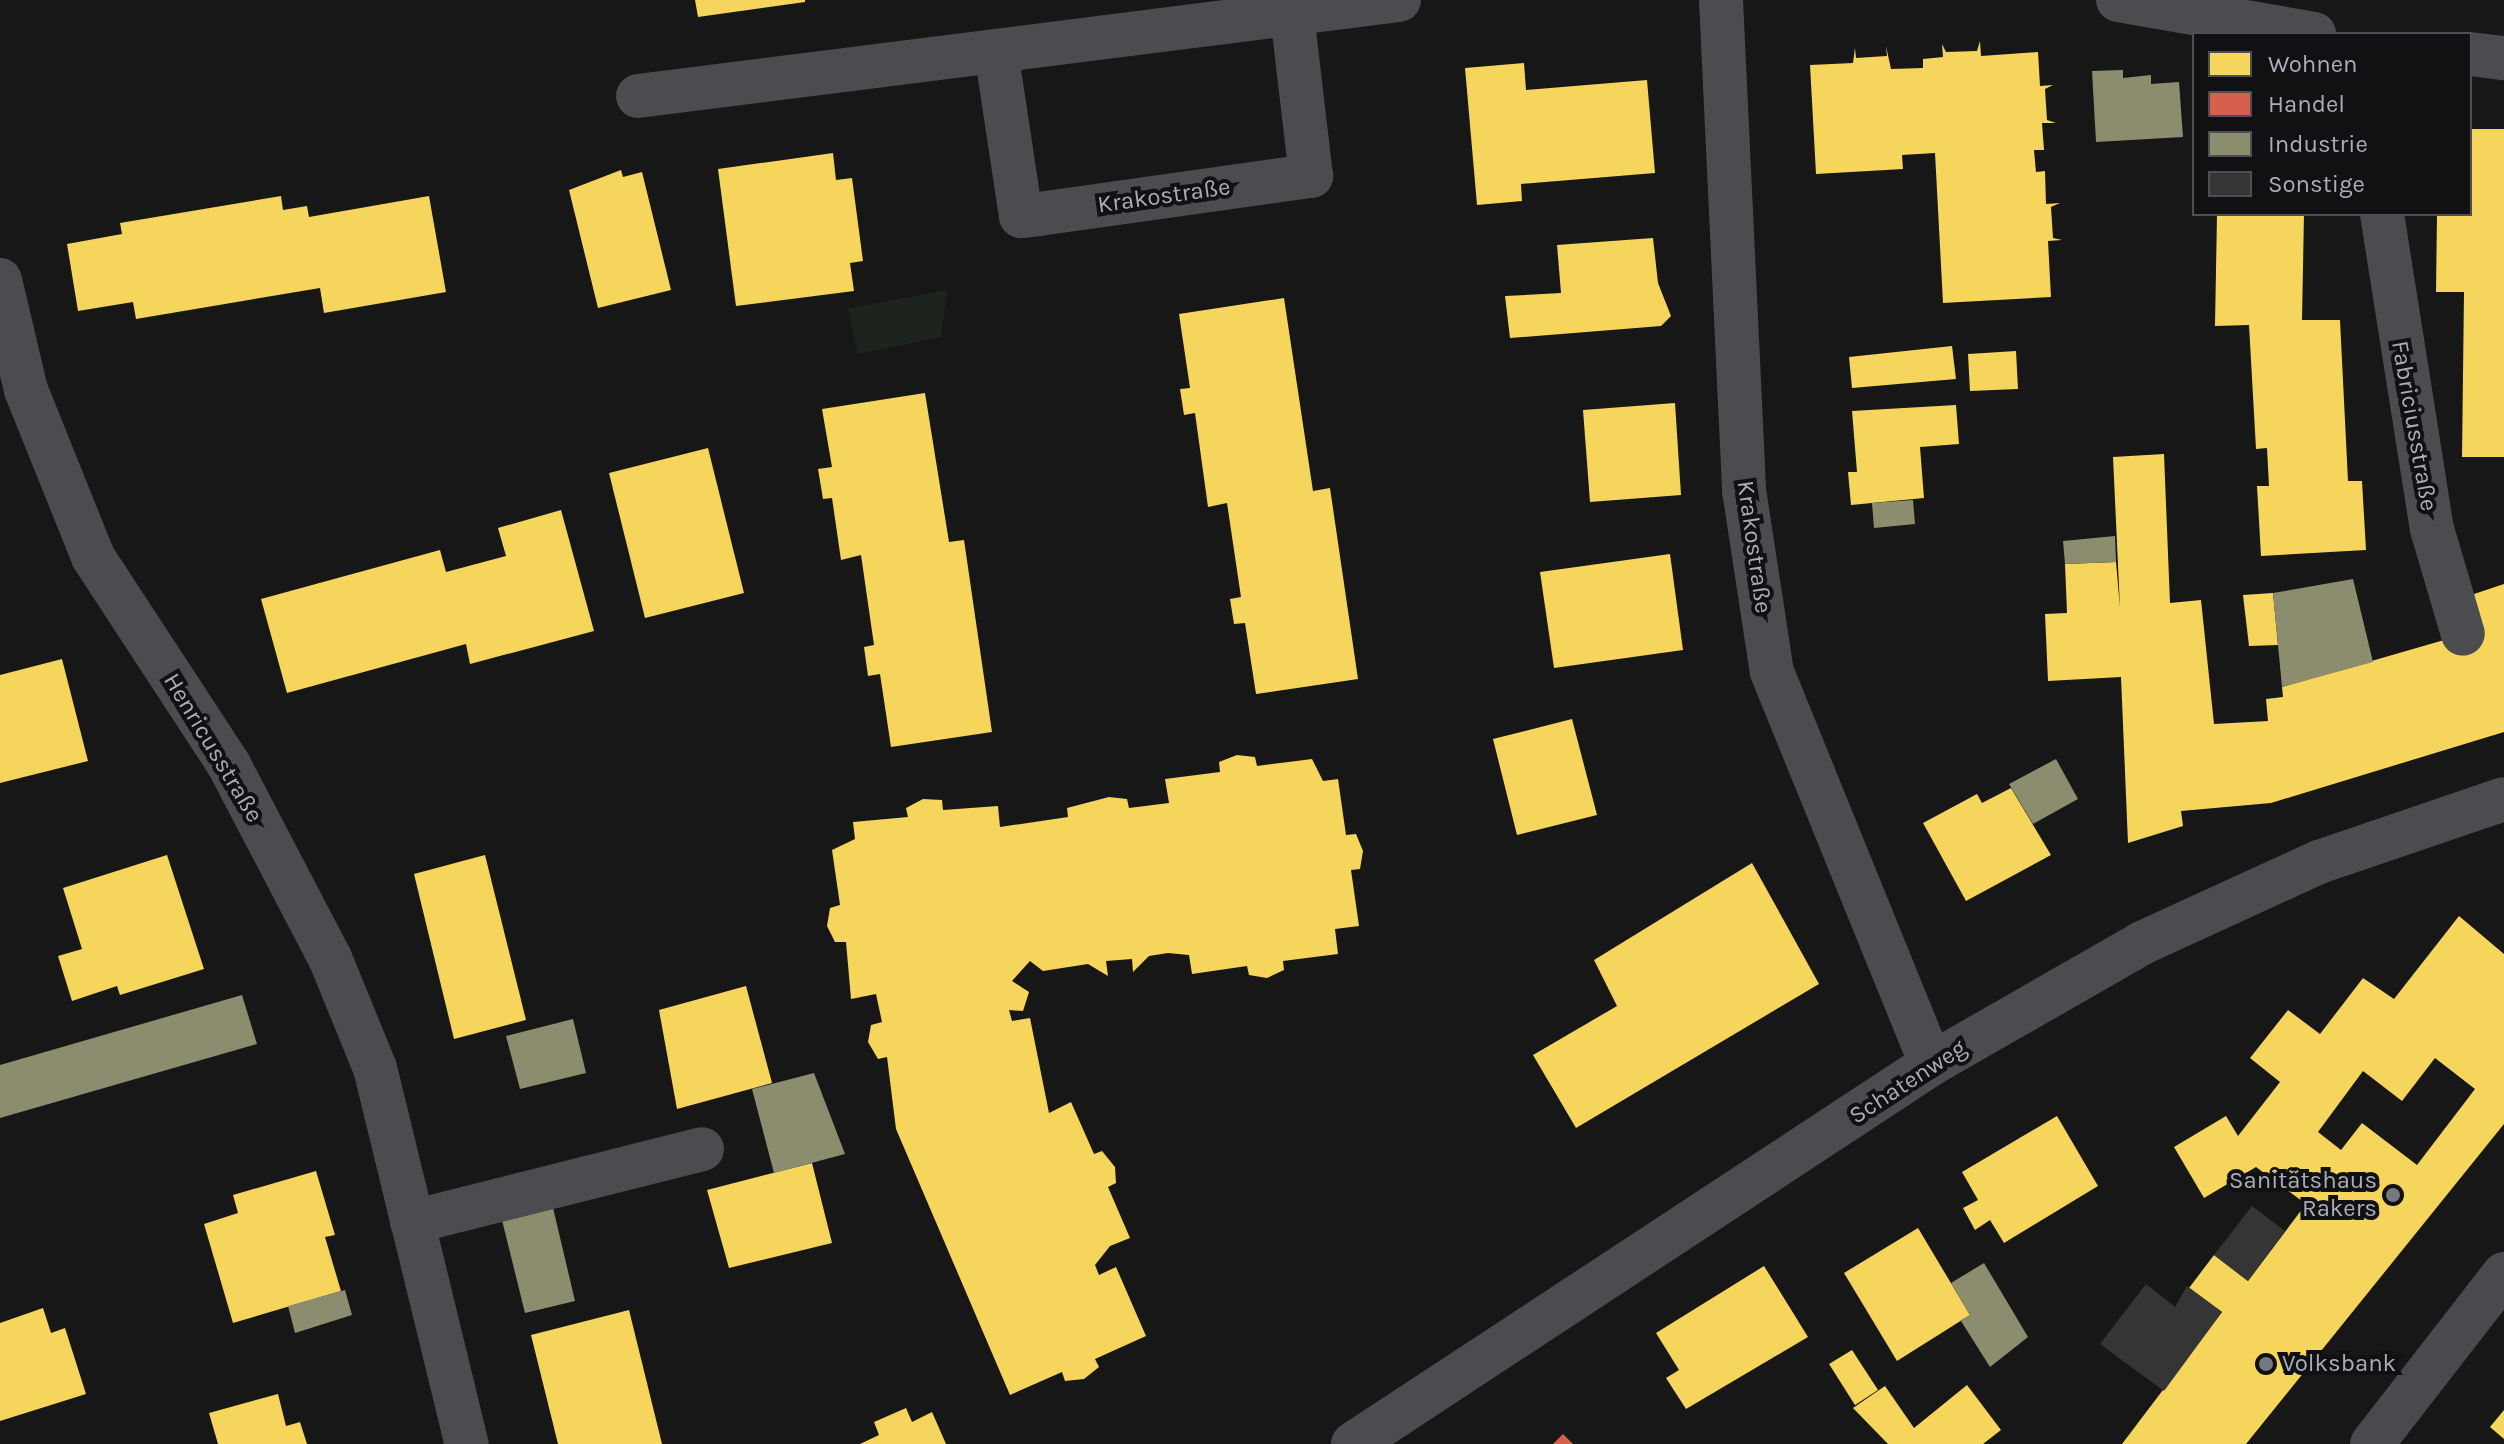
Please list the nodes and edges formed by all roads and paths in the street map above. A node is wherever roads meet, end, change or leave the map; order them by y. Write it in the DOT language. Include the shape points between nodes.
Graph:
graph roads {
  1 [pos="1399,0"];
  2 [pos="1721,0"];
  3 [pos="2118,0"];
  4 [pos="1292,15"];
  5 [pos="2302,32"];
  6 [pos="996,51"];
  7 [pos="2472,54"];
  8 [pos="2504,58"];
  9 [pos="638,96"];
  10 [pos="2382,216"];
  11 [pos="0,280"];
  12 [pos="2463,634"];
  13 [pos="2504,799"];
  14 [pos="1931,1064"];
  15 [pos="702,1149"];
  16 [pos="412,1222"];
  17 [pos="2504,1274"];
  18 [pos="2384,1440"];
  19 [pos="467,1444"];
  20 [pos="1353,1444"];
  1 -- 4 [label="street"];
  2 -- 14 [label="street, Krakostraße" via="1744,490 1772,672"];
  3 -- 5 [label="street"];
  4 -- 6 [label="street"];
  4 -- 6 [label="street, Krakostraße" via="1311,176 1039,214 1021,216"];
  6 -- 9 [label="street"];
  7 -- 8 [label="street"];
  10 -- 12 [label="street, Fabriciusstraße" via="2432,529"];
  11 -- 16 [label="street, Henricusstraße" via="26,390 93,557 229,765 330,958 375,1068"];
  13 -- 14 [label="street, Schatenweg" via="2319,862 2188,920"];
  14 -- 20 [label="street, Schatenweg"];
  15 -- 16 [label="street"];
  16 -- 19 [label="street, Henricusstraße"];
  17 -- 18 [label="street"];
}
